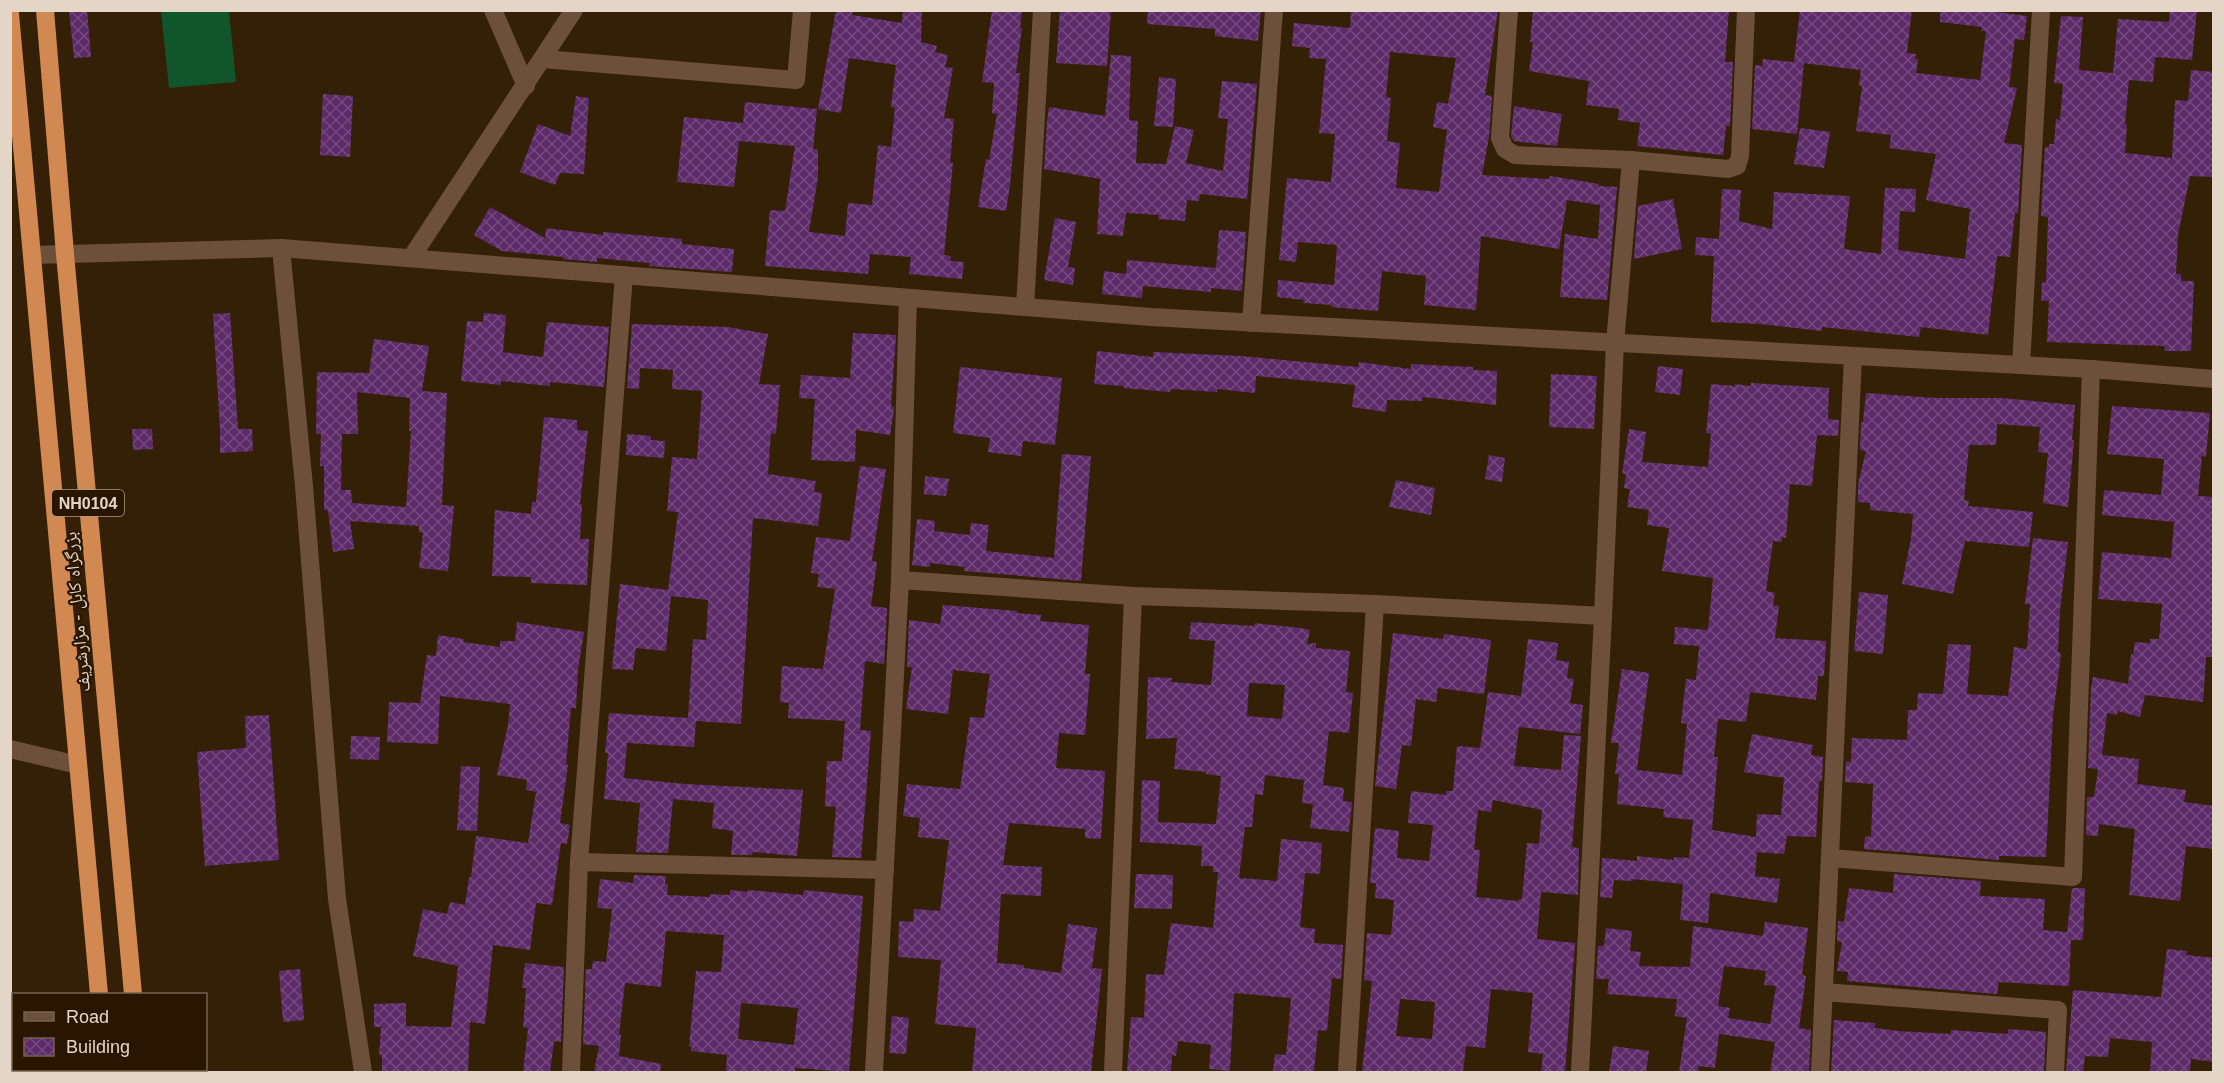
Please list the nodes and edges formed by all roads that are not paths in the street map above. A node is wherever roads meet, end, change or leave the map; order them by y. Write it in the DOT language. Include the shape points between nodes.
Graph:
graph roads {
  1 [pos="45,10"];
  2 [pos="493,10"];
  3 [pos="574,10"];
  4 [pos="802,10"];
  5 [pos="1041,10"];
  6 [pos="1274,10"];
  7 [pos="1509,10"];
  8 [pos="1746,10"];
  9 [pos="2041,10"];
  10 [pos="10,14"];
  11 [pos="543,59"];
  12 [pos="525,86"];
  13 [pos="1631,160"];
  14 [pos="281,248"];
  15 [pos="65,254"];
  16 [pos="32,255"];
  17 [pos="411,258"];
  18 [pos="624,275"];
  19 [pos="908,298"];
  20 [pos="1025,307"];
  21 [pos="1251,323"];
  22 [pos="1615,343"];
  23 [pos="1853,356"];
  24 [pos="2021,365"];
  25 [pos="2091,369"];
  26 [pos="2214,379"];
  27 [pos="900,580"];
  28 [pos="1133,596"];
  29 [pos="1375,604"];
  30 [pos="1604,616"];
  31 [pos="10,749"];
  32 [pos="78,765"];
  33 [pos="1830,858"];
  34 [pos="579,862"];
  35 [pos="885,870"];
  36 [pos="1824,992"];
  37 [pos="99,993"];
  38 [pos="133,993"];
  39 [pos="363,1072"];
  40 [pos="571,1072"];
  41 [pos="874,1072"];
  42 [pos="1113,1072"];
  43 [pos="1347,1072"];
  44 [pos="1580,1072"];
  45 [pos="1820,1072"];
  46 [pos="2055,1072"];
  1 -- 15 [label="highway, بزرگراه کابل - مزارشریف / NH0104"];
  2 -- 12 [label="street"];
  3 -- 11 [label="street"];
  4 -- 11 [label="street" via="796,80"];
  5 -- 20 [label="street"];
  6 -- 21 [label="street"];
  7 -- 13 [label="street" via="1500,138 1505,149 1515,155"];
  8 -- 13 [label="street" via="1737,166 1728,169"];
  9 -- 24 [label="street"];
  10 -- 16 [label="highway, بزرگراه کابل - مزارشریف / NH0104"];
  11 -- 12 [label="street"];
  12 -- 17 [label="street"];
  13 -- 22 [label="street"];
  14 -- 15 [label="street"];
  14 -- 17 [label="street"];
  14 -- 39 [label="street" via="337,899"];
  15 -- 16 [label="street"];
  15 -- 38 [label="highway, بزرگراه کابل - مزارشریف / NH0104"];
  16 -- 32 [label="highway, بزرگراه کابل - مزارشریف / NH0104"];
  17 -- 18 [label="street"];
  18 -- 19 [label="street"];
  18 -- 34 [label="street"];
  19 -- 20 [label="street"];
  19 -- 27 [label="street"];
  20 -- 21 [label="street"];
  21 -- 22 [label="street"];
  22 -- 23 [label="street"];
  22 -- 30 [label="street"];
  23 -- 24 [label="street"];
  23 -- 33 [label="street"];
  24 -- 25 [label="street"];
  25 -- 26 [label="street"];
  25 -- 33 [label="street" via="2073,877"];
  27 -- 28 [label="street"];
  27 -- 35 [label="street"];
  28 -- 29 [label="street"];
  28 -- 42 [label="street"];
  29 -- 30 [label="street"];
  29 -- 43 [label="street"];
  30 -- 44 [label="street"];
  31 -- 32 [label="street"];
  32 -- 37 [label="highway, بزرگراه کابل - مزارشریف / NH0104"];
  33 -- 36 [label="street"];
  34 -- 35 [label="street"];
  34 -- 40 [label="street"];
  35 -- 41 [label="street"];
  36 -- 45 [label="street"];
  36 -- 46 [label="street" via="2058,1010"];
}
